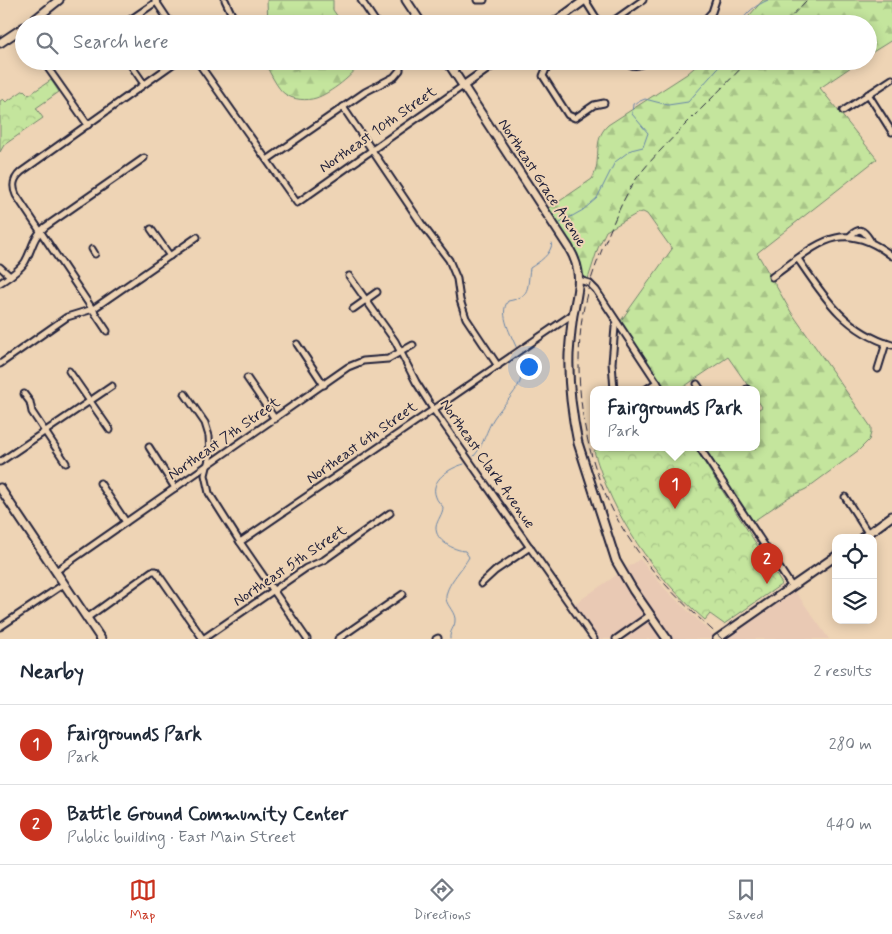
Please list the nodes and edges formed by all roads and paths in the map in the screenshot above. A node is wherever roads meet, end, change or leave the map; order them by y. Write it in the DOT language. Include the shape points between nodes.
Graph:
graph roads {
  1 [pos="59,0"];
  2 [pos="225,0"];
  3 [pos="361,0"];
  4 [pos="406,0"];
  5 [pos="585,0"];
  6 [pos="643,0"];
  7 [pos="716,0"];
  8 [pos="155,1"];
  9 [pos="40,15"];
  10 [pos="136,15"];
  11 [pos="165,15"];
  12 [pos="232,15"];
  13 [pos="371,15"];
  14 [pos="416,15"];
  15 [pos="564,15"];
  16 [pos="594,15"];
  17 [pos="622,15"];
  18 [pos="709,15"];
  19 [pos="15,35"];
  20 [pos="0,43"];
  21 [pos="49,70"];
  22 [pos="134,70"];
  23 [pos="164,70"];
  24 [pos="204,70"];
  25 [pos="397,70"];
  26 [pos="453,70"];
  27 [pos="485,70"];
  28 [pos="546,70"];
  29 [pos="892,78"];
  30 [pos="144,84"];
  31 [pos="463,86"];
  32 [pos="868,94"];
  33 [pos="604,103"];
  34 [pos="342,107"];
  35 [pos="843,111"];
  36 [pos="88,125"];
  37 [pos="892,132"];
  38 [pos="372,150"];
  39 [pos="144,158"];
  40 [pos="268,160"];
  41 [pos="151,229"];
  42 [pos="40,231"];
  43 [pos="197,237"];
  44 [pos="170,256"];
  45 [pos="892,256"];
  46 [pos="798,259"];
  47 [pos="0,266"];
  48 [pos="10,276"];
  49 [pos="348,276"];
  50 [pos="772,277"];
  51 [pos="579,280"];
  52 [pos="0,284"];
  53 [pos="377,292"];
  54 [pos="365,300"];
  55 [pos="93,309"];
  56 [pos="353,309"];
  57 [pos="574,314"];
  58 [pos="617,323"];
  59 [pos="107,330"];
  60 [pos="886,343"];
  61 [pos="297,344"];
  62 [pos="413,345"];
  63 [pos="892,345"];
  64 [pos="401,353"];
  65 [pos="0,364"];
  66 [pos="498,366"];
  67 [pos="878,369"];
  68 [pos="69,372"];
  69 [pos="247,378"];
  70 [pos="657,382"];
  71 [pos="324,385"];
  72 [pos="112,386"];
  73 [pos="614,386"];
  74 [pos="651,386"];
  75 [pos="660,386"];
  76 [pos="24,394"];
  77 [pos="185,394"];
  78 [pos="89,401"];
  79 [pos="433,409"];
  80 [pos="275,419"];
  81 [pos="110,430"];
  82 [pos="44,431"];
  83 [pos="149,447"];
  84 [pos="702,451"];
  85 [pos="0,462"];
  86 [pos="66,463"];
  87 [pos="208,465"];
  88 [pos="100,482"];
  89 [pos="0,488"];
  90 [pos="175,488"];
  91 [pos="845,498"];
  92 [pos="390,513"];
  93 [pos="892,516"];
  94 [pos="126,522"];
  95 [pos="864,534"];
  96 [pos="868,534"];
  97 [pos="240,542"];
  98 [pos="530,547"];
  99 [pos="832,559"];
  100 [pos="56,571"];
  101 [pos="64,584"];
  102 [pos="481,584"];
  103 [pos="792,588"];
  104 [pos="274,591"];
  105 [pos="403,594"];
  106 [pos="650,616"];
  107 [pos="87,618"];
  108 [pos="0,627"];
  109 [pos="101,639"];
  110 [pos="203,639"];
  111 [pos="307,639"];
  112 [pos="338,639"];
  113 [pos="594,639"];
  114 [pos="616,639"];
  115 [pos="667,639"];
  116 [pos="717,639"];
  1 -- 9 [label="main road"];
  2 -- 12 [label="street"];
  3 -- 13 [label="street"];
  4 -- 14 [label="main road"];
  5 -- 15 [label="main road"];
  5 -- 16 [label="street"];
  6 -- 17 [label="street"];
  7 -- 18 [label="street"];
  8 -- 10 [label="street"];
  8 -- 11 [label="street"];
  19 -- 20 [label="main road"];
  21 -- 36 [label="street"];
  22 -- 30 [label="street"];
  23 -- 30 [label="street"];
  24 -- 40 [label="street"];
  25 -- 34 [label="street" via="394,77"];
  26 -- 31 [label="main road, Northeast Grace Avenue"];
  27 -- 31 [label="main road, Northeast 10th Street"];
  28 -- 33 [label="street" via="543,73 545,80 570,117 575,118 594,105"];
  29 -- 32 [label="street"];
  30 -- 36 [label="street"];
  31 -- 38 [label="street, Northeast 10th Street"];
  31 -- 51 [label="main road, Northeast Grace Avenue" via="573,254"];
  32 -- 35 [label="street"];
  32 -- 37 [label="street"];
  34 -- 38 [label="street"];
  34 -- 40 [label="street"];
  36 -- 42 [label="street" via="15,178 15,192"];
  38 -- 40 [label="street, Northeast 10th Street" via="297,203"];
  38 -- 66 [label="street" via="449,260 466,318"];
  39 -- 42 [label="street"];
  41 -- 44 [label="street"];
  42 -- 48 [label="street" via="23,264"];
  42 -- 55 [label="street"];
  43 -- 44 [label="street"];
  44 -- 55 [label="street"];
  45 -- 46 [label="street" via="870,241 850,236 826,241"];
  46 -- 50 [label="street"];
  46 -- 60 [label="street" via="843,318"];
  47 -- 48 [label="street"];
  48 -- 52 [label="street"];
  49 -- 54 [label="street, Northeast Clark Avenue"];
  51 -- 57 [label="main road, Northeast Grace Avenue"];
  51 -- 58 [label="street" via="596,290"];
  53 -- 54 [label="street"];
  54 -- 56 [label="street"];
  54 -- 64 [label="street, Northeast Clark Avenue"];
  55 -- 59 [label="street"];
  55 -- 65 [label="street" via="67,318"];
  57 -- 66 [label="street, Northeast 6th Street"];
  57 -- 106 [label="main road, Northeast Grace Avenue" via="569,354 578,443 616,561"];
  58 -- 70 [label="street"];
  58 -- 73 [label="street" via="612,363"];
  60 -- 63 [label="street"];
  60 -- 67 [label="street"];
  61 -- 71 [label="street"];
  62 -- 64 [label="street, Northeast 7th Street"];
  64 -- 71 [label="street, Northeast 7th Street" via="388,359 358,362"];
  64 -- 79 [label="street, Northeast Clark Avenue"];
  66 -- 79 [label="street, Northeast 6th Street"];
  68 -- 78 [label="street"];
  69 -- 80 [label="street"];
  70 -- 74 [label="street"];
  70 -- 75 [label="street"];
  71 -- 80 [label="street, Northeast 7th Street"];
  72 -- 78 [label="street"];
  76 -- 82 [label="street"];
  77 -- 87 [label="street" via="207,430 211,448"];
  78 -- 81 [label="street"];
  78 -- 82 [label="street"];
  79 -- 97 [label="street, Northeast 6th Street"];
  79 -- 98 [label="street, Northeast Clark Avenue"];
  80 -- 87 [label="street, Northeast 7th Street"];
  82 -- 85 [label="street"];
  82 -- 86 [label="street"];
  83 -- 90 [label="street"];
  84 -- 103 [label="street"];
  87 -- 90 [label="street, Northeast 7th Street"];
  87 -- 97 [label="street" via="205,479 209,493"];
  88 -- 94 [label="street"];
  89 -- 100 [label="main road"];
  90 -- 94 [label="street, Northeast 7th Street"];
  91 -- 95 [label="street"];
  92 -- 104 [label="street, Northeast 5th Street"];
  93 -- 96 [label="main road"];
  94 -- 100 [label="street, Northeast 7th Street"];
  97 -- 104 [label="street"];
  98 -- 102 [label="street"];
  98 -- 113 [label="street, Northeast Clark Avenue"];
  99 -- 103 [label="main road"];
  100 -- 101 [label="main road"];
  101 -- 107 [label="main road"];
  101 -- 108 [label="street"];
  103 -- 116 [label="main road"];
  104 -- 110 [label="street, Northeast 5th Street"];
  104 -- 111 [label="street"];
  105 -- 112 [label="street"];
  106 -- 114 [label="street"];
  106 -- 115 [label="main road, Northeast Grace Avenue"];
  107 -- 109 [label="main road"];
  107 -- 110 [label="street" via="156,571"];
}
